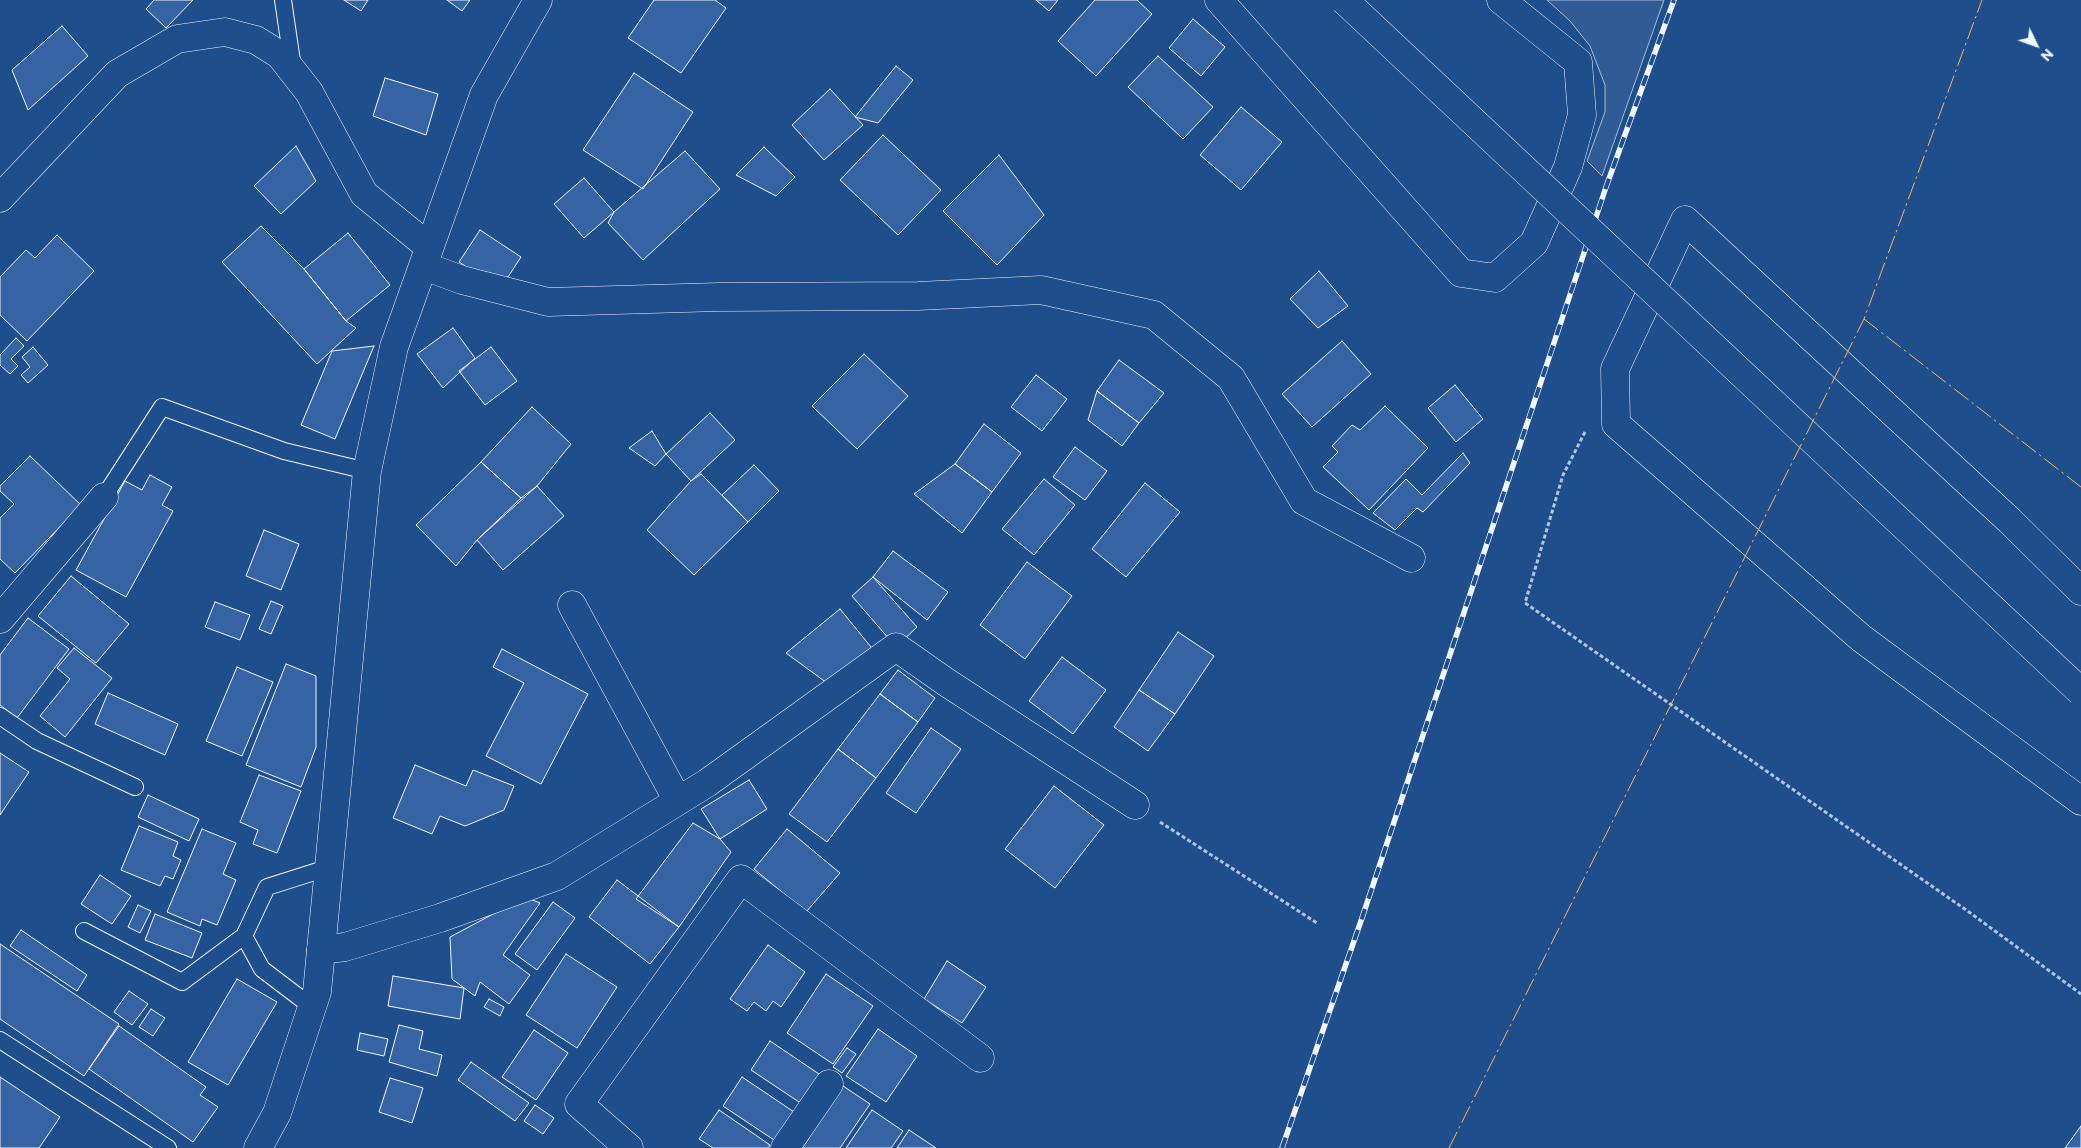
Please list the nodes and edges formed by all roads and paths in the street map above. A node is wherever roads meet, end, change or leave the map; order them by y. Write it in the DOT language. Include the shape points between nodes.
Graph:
graph roads {
  1 [pos="283,0"];
  2 [pos="538,0"];
  3 [pos="1219,0"];
  4 [pos="1344,0"];
  5 [pos="1501,0"];
  6 [pos="294,73"];
  7 [pos="0,198"];
  8 [pos="427,257"];
  9 [pos="1587,427"];
  10 [pos="367,471"];
  11 [pos="104,497"];
  12 [pos="1411,558"];
  13 [pos="2081,591"];
  14 [pos="572,605"];
  15 [pos="0,620"];
  16 [pos="2081,692"];
  17 [pos="0,716"];
  18 [pos="135,787"];
  19 [pos="678,801"];
  20 [pos="2081,801"];
  21 [pos="1134,805"];
  22 [pos="330,867"];
  23 [pos="1317,924"];
  24 [pos="84,931"];
  25 [pos="244,936"];
  26 [pos="322,950"];
  27 [pos="2081,994"];
  28 [pos="312,1007"];
  29 [pos="0,1040"];
  30 [pos="980,1058"];
  31 [pos="829,1084"];
  32 [pos="168,1148"];
  33 [pos="258,1148"];
  34 [pos="629,1148"];
  35 [pos="785,1148"];
  1 -- 6 [label="lane"];
  2 -- 8 [label="street" via="484,95"];
  3 -- 5 [label="street" via="1461,273 1495,278 1534,243 1568,167 1582,115 1578,62"];
  4 -- 16 [label="street, bridge"];
  6 -- 7 [label="street" via="280,55 256,40 225,32 177,39 117,74"];
  6 -- 8 [label="street" via="309,92 364,194"];
  8 -- 10 [label="street" via="394,347"];
  8 -- 12 [label="street" via="462,280 548,302 918,296 1041,290 1154,315 1231,378 1304,501"];
  9 -- 27 [label="path" via="1563,475 1525,603 1969,912"];
  10 -- 11 [label="lane" via="284,452 162,407"];
  10 -- 22 [label="street"];
  11 -- 15 [label="street"];
  13 -- 20 [label="street" via="2009,520 1685,220 1615,369 1616,424 1861,638"];
  14 -- 19 [label="street"];
  17 -- 18 [label="lane" via="37,741"];
  19 -- 21 [label="street" via="708,783 896,647"];
  19 -- 26 [label="street" via="556,876 440,918 345,947"];
  21 -- 23 [label="path"];
  22 -- 25 [label="lane" via="268,887"];
  22 -- 26 [label="street"];
  24 -- 25 [label="lane" via="182,982"];
  25 -- 28 [label="lane" via="262,969"];
  26 -- 28 [label="street"];
  28 -- 33 [label="street" via="277,1113"];
  29 -- 32 [label="lane"];
  30 -- 34 [label="street" via="741,879 579,1104"];
  31 -- 35 [label="street"];
}
